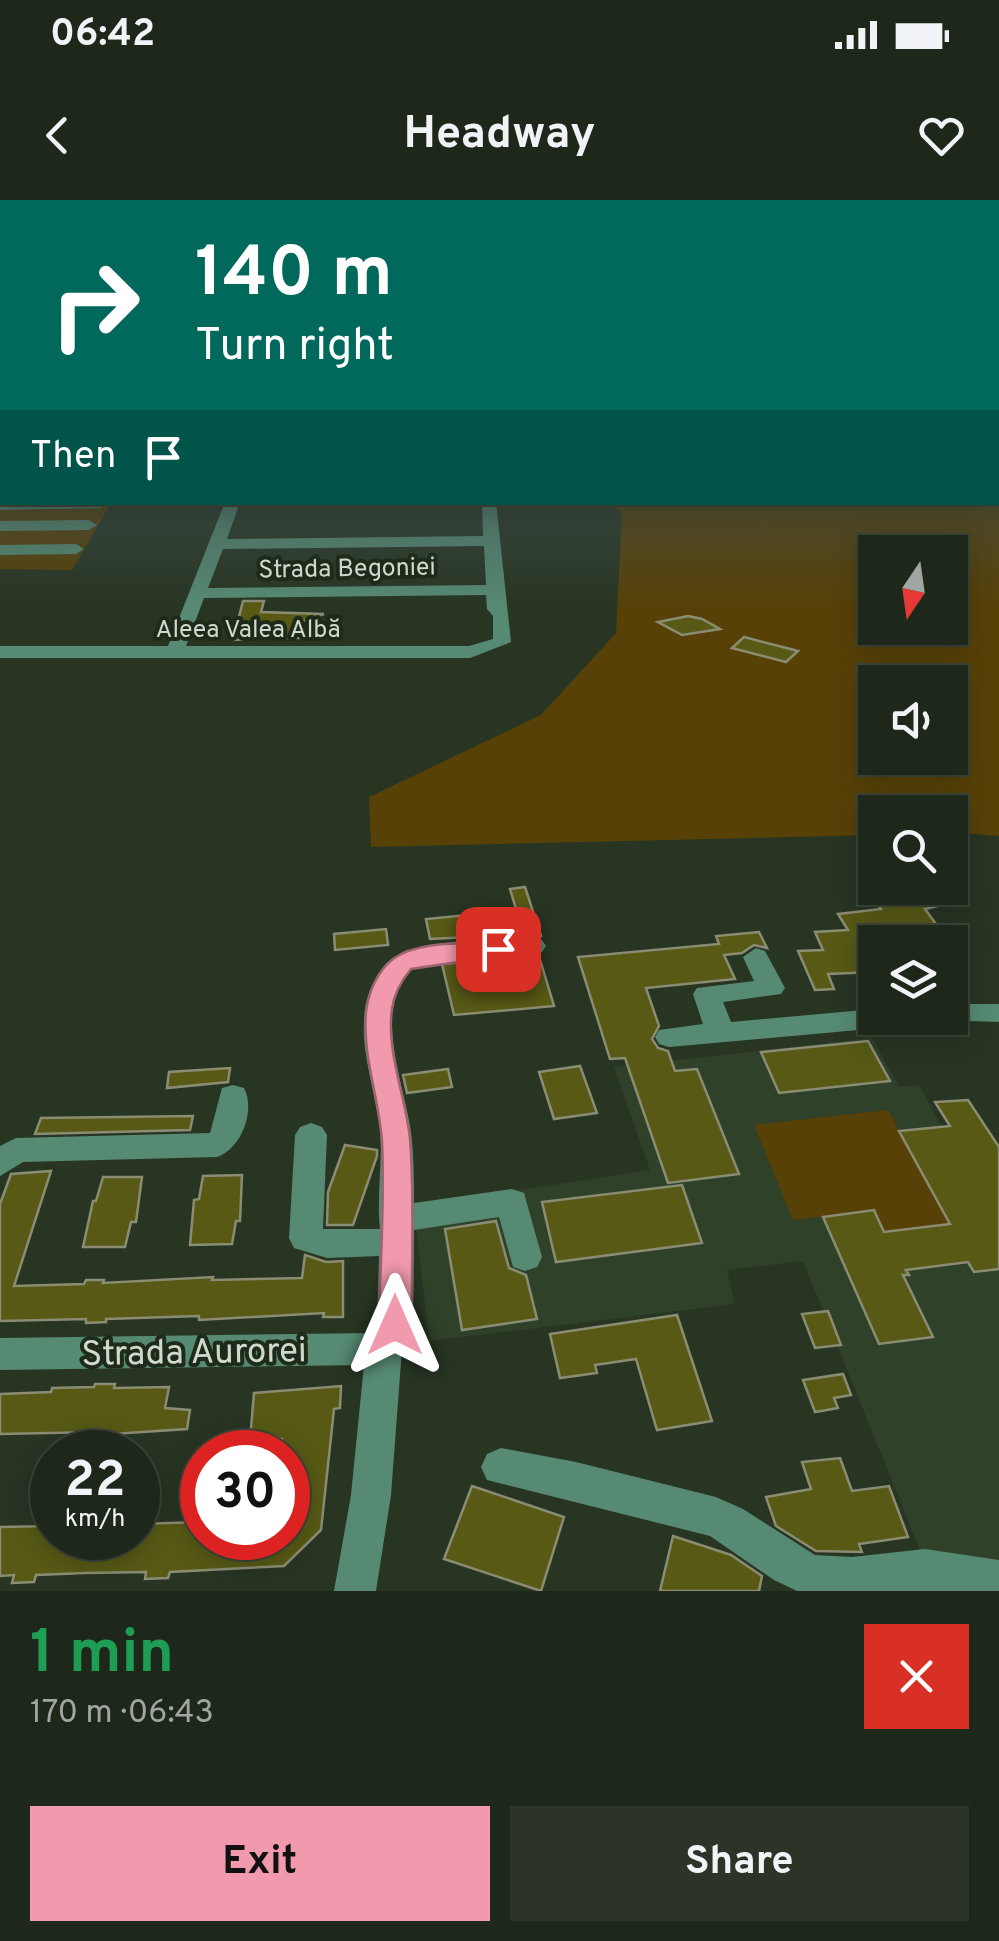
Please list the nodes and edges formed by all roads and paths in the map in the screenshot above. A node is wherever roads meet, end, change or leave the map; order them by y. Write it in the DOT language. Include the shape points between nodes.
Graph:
graph roads {
  1 [pos="18,505"];
  2 [pos="65,505"];
  3 [pos="232,505"];
  4 [pos="489,505"];
  5 [pos="90,525"];
  6 [pos="52,526"];
  7 [pos="1,528"];
  8 [pos="494,541"];
  9 [pos="218,544"];
  10 [pos="76,549"];
  11 [pos="0,550"];
  12 [pos="36,550"];
  13 [pos="494,590"];
  14 [pos="199,593"];
  15 [pos="0,652"];
  16 [pos="174,654"];
  17 [pos="533,946"];
  18 [pos="756,957"];
  19 [pos="968,1013"];
  20 [pos="999,1013"];
  21 [pos="858,1020"];
  22 [pos="720,1032"];
  23 [pos="669,1037"];
  24 [pos="233,1096"];
  25 [pos="311,1135"];
  26 [pos="0,1164"];
  27 [pos="395,1231"];
  28 [pos="525,1257"];
  29 [pos="384,1349"];
  30 [pos="0,1354"];
  31 [pos="500,1467"];
  32 [pos="999,1580"];
  33 [pos="355,1591"];
  1 -- 7 [label="street"];
  2 -- 6 [label="street"];
  3 -- 9 [label="street"];
  4 -- 8 [label="street"];
  5 -- 6 [label="street"];
  6 -- 7 [label="street"];
  6 -- 12 [label="street"];
  8 -- 9 [label="street"];
  8 -- 13 [label="street"];
  9 -- 14 [label="street"];
  10 -- 12 [label="street"];
  11 -- 12 [label="street"];
  13 -- 14 [label="street, Strada Begoniei"];
  13 -- 16 [label="street, Aleea Valea Albă" via="502,642 470,652"];
  14 -- 16 [label="street"];
  15 -- 16 [label="street, Aleea Valea Albă"];
  17 -- 27 [label="street" via="428,956 403,963 388,980 379,1010 380,1046 396,1143"];
  18 -- 22 [label="street" via="771,988 707,994"];
  19 -- 20 [label="street"];
  21 -- 22 [label="street"];
  22 -- 23 [label="street"];
  24 -- 26 [label="street" via="226,1137 217,1144 16,1150"];
  25 -- 27 [label="street" via="306,1238 327,1244"];
  27 -- 28 [label="street" via="512,1202"];
  27 -- 29 [label="street" via="395,1325"];
  29 -- 30 [label="street, Strada Aurorei"];
  29 -- 33 [label="street"];
  31 -- 32 [label="street" via="716,1517 814,1576 928,1570"];
}
